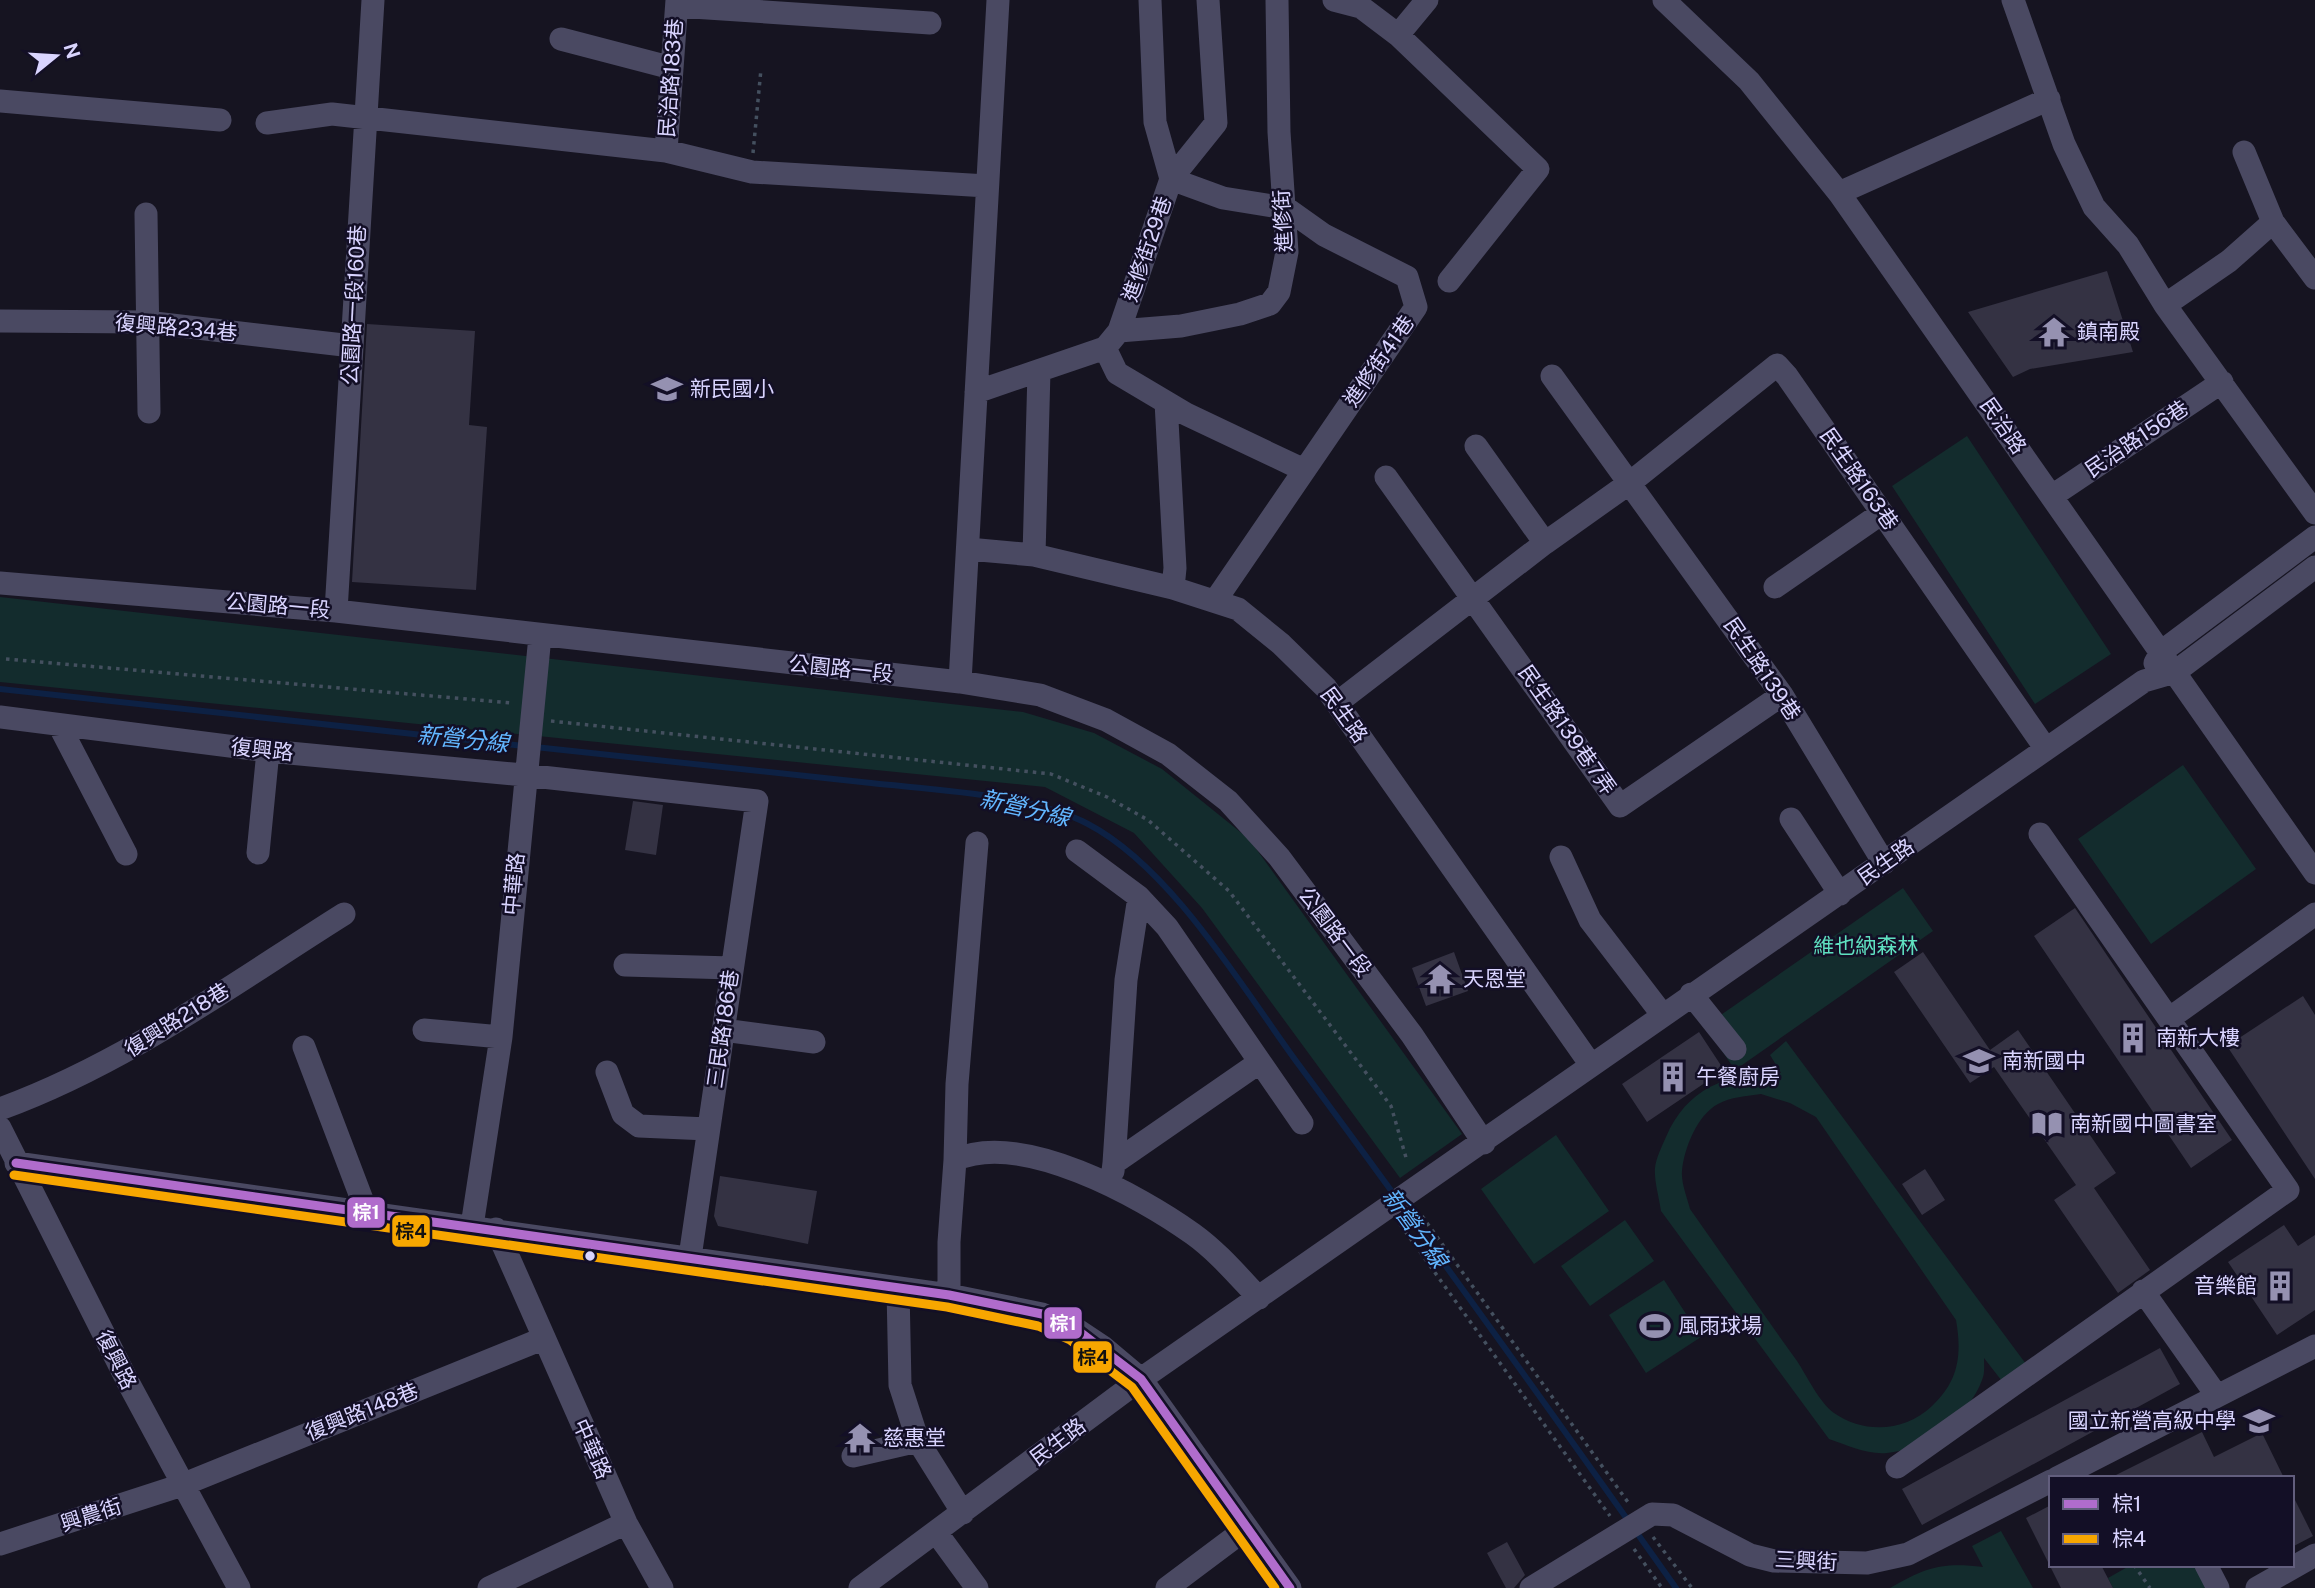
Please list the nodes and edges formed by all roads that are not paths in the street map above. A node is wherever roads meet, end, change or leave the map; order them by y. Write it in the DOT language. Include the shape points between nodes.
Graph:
graph roads {
  1 [pos="373,0"];
  2 [pos="998,0"];
  3 [pos="1150,0"];
  4 [pos="1208,0"];
  5 [pos="1277,0"];
  6 [pos="1334,0"];
  7 [pos="1427,0"];
  8 [pos="1664,0"];
  9 [pos="2013,0"];
  10 [pos="677,3"];
  11 [pos="930,23"];
  12 [pos="1398,35"];
  13 [pos="561,39"];
  14 [pos="672,68"];
  15 [pos="2049,99"];
  16 [pos="0,101"];
  17 [pos="366,118"];
  18 [pos="220,120"];
  19 [pos="267,123"];
  20 [pos="666,151"];
  21 [pos="2244,152"];
  22 [pos="1171,179"];
  23 [pos="987,186"];
  24 [pos="1839,193"];
  25 [pos="1286,208"];
  26 [pos="146,214"];
  27 [pos="2273,222"];
  28 [pos="2315,278"];
  29 [pos="1449,282"];
  30 [pos="2165,304"];
  31 [pos="0,321"];
  32 [pos="146,323"];
  33 [pos="1112,339"];
  34 [pos="352,346"];
  35 [pos="1039,371"];
  36 [pos="1552,376"];
  37 [pos="2221,382"];
  38 [pos="976,392"];
  39 [pos="1166,402"];
  40 [pos="149,412"];
  41 [pos="1476,446"];
  42 [pos="1304,470"];
  43 [pos="1386,477"];
  44 [pos="1631,482"];
  45 [pos="2052,496"];
  46 [pos="1882,513"];
  47 [pos="2315,513"];
  48 [pos="2315,537"];
  49 [pos="1545,543"];
  50 [pos="968,549"];
  51 [pos="1034,555"];
  52 [pos="2315,567"];
  53 [pos="0,583"];
  54 [pos="1775,587"];
  55 [pos="1173,588"];
  56 [pos="1474,597"];
  57 [pos="1215,601"];
  58 [pos="336,611"];
  59 [pos="540,636"];
  60 [pos="2161,652"];
  61 [pos="2175,672"];
  62 [pos="2144,681"];
  63 [pos="960,682"];
  64 [pos="1782,695"];
  65 [pos="1337,703"];
  66 [pos="0,718"];
  67 [pos="59,725"];
  68 [pos="2046,749"];
  69 [pos="268,751"];
  70 [pos="524,775"];
  71 [pos="1791,819"];
  72 [pos="2040,834"];
  73 [pos="977,843"];
  74 [pos="1077,850"];
  75 [pos="258,853"];
  76 [pos="126,854"];
  77 [pos="1561,858"];
  78 [pos="1884,863"];
  79 [pos="2315,872"];
  80 [pos="1840,894"];
  81 [pos="1139,897"];
  82 [pos="344,914"];
  83 [pos="2315,914"];
  84 [pos="625,965"];
  85 [pos="732,968"];
  86 [pos="1691,994"];
  87 [pos="1662,1014"];
  88 [pos="2170,1018"];
  89 [pos="424,1030"];
  90 [pos="723,1030"];
  91 [pos="501,1037"];
  92 [pos="814,1042"];
  93 [pos="304,1047"];
  94 [pos="1735,1049"];
  95 [pos="1260,1062"];
  96 [pos="1591,1065"];
  97 [pos="607,1072"];
  98 [pos="0,1109"];
  99 [pos="1302,1124"];
  100 [pos="708,1129"];
  101 [pos="1484,1143"];
  102 [pos="6,1147"];
  103 [pos="956,1160"];
  104 [pos="1114,1163"];
  105 [pos="1111,1186"];
  106 [pos="366,1210"];
  107 [pos="472,1226"];
  108 [pos="496,1229"];
  109 [pos="690,1256"];
  110 [pos="898,1289"];
  111 [pos="2143,1291"];
  112 [pos="949,1294"];
  113 [pos="1259,1298"];
  114 [pos="542,1339"];
  115 [pos="2315,1346"];
  116 [pos="1141,1379"];
  117 [pos="2217,1396"];
  118 [pos="918,1441"];
  119 [pos="853,1456"];
  120 [pos="1897,1467"];
  121 [pos="2061,1476"];
  122 [pos="2049,1482"];
  123 [pos="182,1485"];
  124 [pos="964,1513"];
  125 [pos="626,1523"];
  126 [pos="1247,1528"];
  127 [pos="936,1532"];
  128 [pos="0,1545"];
  129 [pos="2315,1555"];
  130 [pos="2207,1567"];
  131 [pos="2294,1567"];
  132 [pos="2294,1567"];
  133 [pos="239,1588"];
  134 [pos="489,1588"];
  135 [pos="662,1588"];
  136 [pos="860,1588"];
  137 [pos="977,1588"];
  138 [pos="1167,1588"];
  139 [pos="1290,1588"];
  140 [pos="1531,1588"];
  141 [pos="2218,1588"];
  142 [pos="2257,1588"];
  1 -- 17 [label="street, 公園路一段160巷"];
  2 -- 23 [label="street"];
  3 -- 22 [label="street, 進修街29巷" via="1155,122"];
  4 -- 22 [label="street" via="1216,123"];
  5 -- 25 [label="street, 進修街" via="1279,154"];
  6 -- 12 [label="street" via="1361,7"];
  7 -- 12 [label="street"];
  8 -- 24 [label="street, 民治路" via="1749,81"];
  9 -- 15 [label="street"];
  10 -- 11 [label="street, 民治路183巷"];
  10 -- 14 [label="street, 民治路183巷"];
  12 -- 29 [label="street" via="1538,169"];
  13 -- 14 [label="street"];
  14 -- 20 [label="street, 民治路183巷"];
  15 -- 24 [label="street"];
  15 -- 30 [label="street" via="2094,207 2128,245"];
  16 -- 18 [label="street"];
  17 -- 19 [label="street" via="332,114"];
  17 -- 20 [label="street"];
  17 -- 34 [label="street, 公園路一段160巷"];
  20 -- 23 [label="street" via="752,172"];
  21 -- 27 [label="street"];
  22 -- 25 [label="street, 進修街41巷" via="1223,198"];
  22 -- 33 [label="street, 進修街29巷"];
  23 -- 38 [label="street"];
  24 -- 45 [label="street, 民治路"];
  25 -- 33 [label="street, 進修街" via="1287,252 1279,292 1270,304"];
  25 -- 42 [label="street, 進修街41巷" via="1324,235 1407,277 1416,307"];
  26 -- 32 [label="street"];
  27 -- 28 [label="street"];
  27 -- 30 [label="street" via="2229,261"];
  30 -- 37 [label="street"];
  31 -- 32 [label="street, 復興路234巷"];
  32 -- 34 [label="street, 復興路234巷"];
  32 -- 40 [label="street"];
  33 -- 35 [label="street, 進修街"];
  33 -- 39 [label="street" via="1117,373"];
  34 -- 58 [label="street, 公園路一段160巷"];
  35 -- 38 [label="street, 進修街"];
  35 -- 51 [label="street"];
  36 -- 44 [label="street"];
  37 -- 45 [label="street, 民治路156巷"];
  37 -- 47 [label="street"];
  38 -- 50 [label="street"];
  39 -- 42 [label="street"];
  39 -- 55 [label="street"];
  41 -- 49 [label="street"];
  42 -- 57 [label="street"];
  43 -- 56 [label="street"];
  44 -- 46 [label="street, 民生路163巷" via="1777,365"];
  44 -- 49 [label="street, 民生路163巷"];
  44 -- 64 [label="street, 民生路139巷"];
  45 -- 60 [label="street, 民治路"];
  46 -- 54 [label="street"];
  46 -- 68 [label="street, 民生路163巷"];
  48 -- 60 [label="street, 民生路"];
  49 -- 56 [label="street, 民生路163巷"];
  50 -- 51 [label="street, 民生路"];
  50 -- 63 [label="street"];
  51 -- 55 [label="street, 民生路"];
  52 -- 61 [label="street, 民生路"];
  53 -- 58 [label="street, 公園路一段"];
  55 -- 57 [label="street, 民生路"];
  56 -- 64 [label="street, 民生路139巷7弄" via="1620,806"];
  56 -- 65 [label="street, 民生路163巷"];
  57 -- 65 [label="street, 民生路" via="1238,609 1281,644"];
  58 -- 59 [label="street, 公園路一段"];
  59 -- 63 [label="street, 公園路一段"];
  59 -- 70 [label="street, 中華路"];
  60 -- 61 [label="street, 民治路"];
  60 -- 62 [label="street, 民生路"];
  61 -- 62 [label="street, 民生路"];
  61 -- 79 [label="street, 民治路"];
  62 -- 68 [label="street, 民生路"];
  63 -- 101 [label="street, 公園路一段" via="1040,695 1106,720 1168,754 1228,801 1279,856 1412,1035"];
  64 -- 78 [label="street, 民生路139巷"];
  65 -- 96 [label="street, 民生路"];
  66 -- 67 [label="street, 復興路"];
  67 -- 69 [label="street, 復興路"];
  67 -- 76 [label="street"];
  68 -- 78 [label="street, 民生路"];
  69 -- 70 [label="street, 復興路"];
  69 -- 75 [label="street"];
  70 -- 85 [label="street, 三民路186巷" via="757,801"];
  70 -- 91 [label="street, 中華路"];
  71 -- 80 [label="street"];
  72 -- 88 [label="street"];
  73 -- 103 [label="street" via="957,1084"];
  74 -- 81 [label="street"];
  77 -- 87 [label="street" via="1590,920"];
  78 -- 80 [label="street, 民生路"];
  80 -- 86 [label="street, 民生路"];
  81 -- 95 [label="street" via="1167,927"];
  81 -- 104 [label="street" via="1126,980"];
  82 -- 98 [label="street, 復興路218巷" via="126,1054"];
  83 -- 88 [label="street"];
  84 -- 85 [label="street"];
  85 -- 90 [label="street, 三民路186巷"];
  86 -- 87 [label="street, 民生路"];
  86 -- 94 [label="street"];
  87 -- 96 [label="street, 民生路"];
  88 -- 111 [label="street" via="2288,1190"];
  89 -- 91 [label="street"];
  90 -- 92 [label="street"];
  90 -- 100 [label="street, 三民路186巷"];
  91 -- 107 [label="street, 中華路"];
  93 -- 106 [label="street"];
  95 -- 99 [label="street"];
  95 -- 104 [label="street"];
  96 -- 101 [label="street, 民生路"];
  97 -- 100 [label="street" via="623,1114 639,1126"];
  100 -- 109 [label="street, 三民路186巷"];
  101 -- 113 [label="street, 民生路"];
  102 -- 106 [label="street"];
  102 -- 123 [label="street, 復興路"];
  103 -- 105 [label="street" via="969,1153 1007,1152"];
  103 -- 112 [label="street"];
  104 -- 105 [label="street"];
  105 -- 113 [label="street" via="1196,1236"];
  106 -- 107 [label="street"];
  107 -- 108 [label="street"];
  108 -- 109 [label="street"];
  108 -- 114 [label="street, 中華路"];
  109 -- 110 [label="street"];
  110 -- 112 [label="street"];
  110 -- 118 [label="street" via="900,1385"];
  111 -- 117 [label="street"];
  111 -- 120 [label="street"];
  112 -- 116 [label="street" via="1042,1314 1076,1328"];
  113 -- 116 [label="street, 民生路"];
  114 -- 123 [label="street, 復興路148巷"];
  114 -- 125 [label="street, 中華路"];
  115 -- 117 [label="street"];
  116 -- 124 [label="street, 民生路"];
  116 -- 126 [label="street"];
  117 -- 121 [label="street"];
  118 -- 119 [label="street"];
  118 -- 124 [label="street"];
  122 -- 140 [label="street, 三興街" via="1908,1554 1867,1563 1774,1561 1750,1555 1673,1515 1652,1514"];
  123 -- 128 [label="street, 興農街"];
  123 -- 133 [label="street, 復興路"];
  124 -- 127 [label="street, 民生路"];
  125 -- 134 [label="street"];
  125 -- 135 [label="street, 中華路"];
  126 -- 138 [label="street"];
  126 -- 139 [label="street"];
  127 -- 136 [label="street, 民生路"];
  127 -- 137 [label="street"];
  129 -- 131 [label="street"];
  130 -- 141 [label="street"];
  132 -- 142 [label="street"];
}
